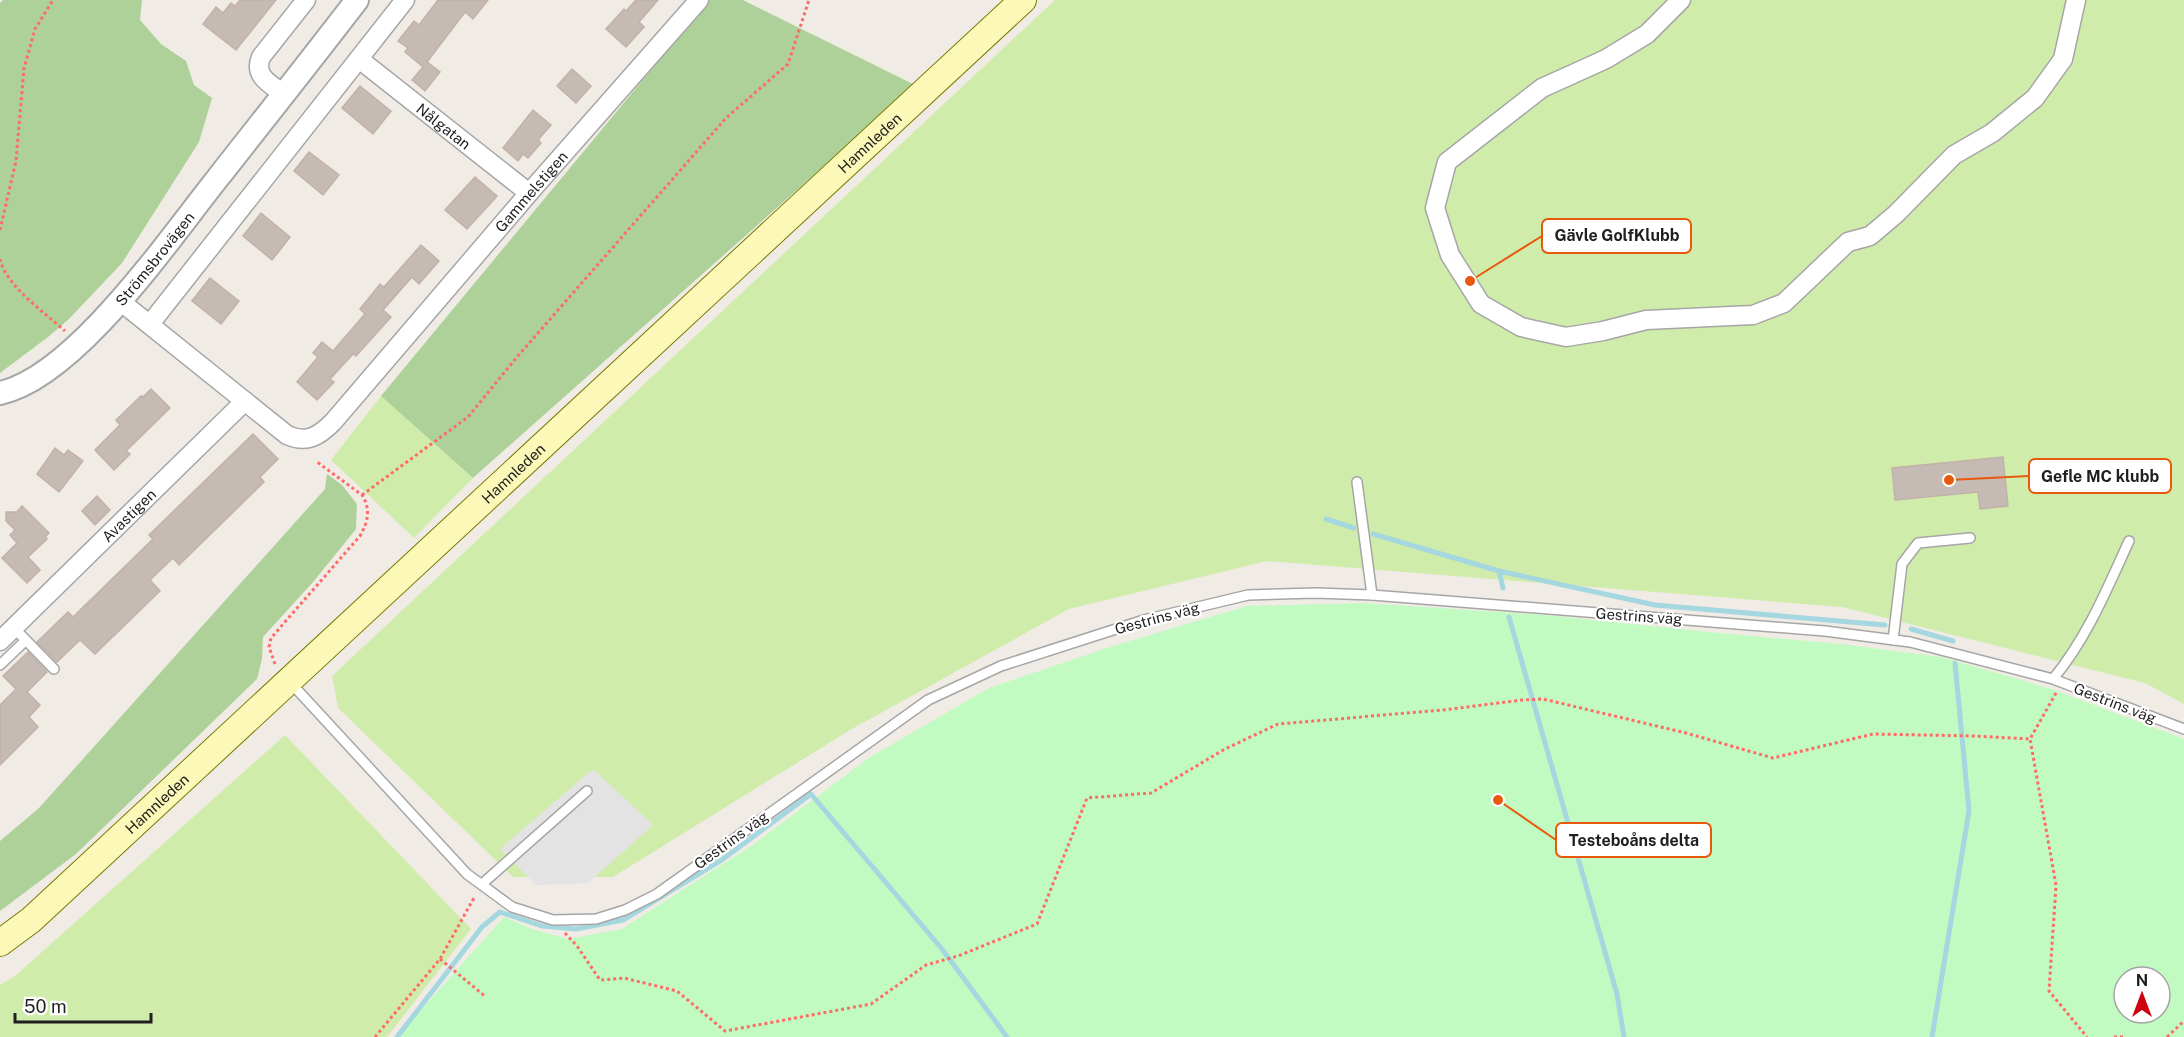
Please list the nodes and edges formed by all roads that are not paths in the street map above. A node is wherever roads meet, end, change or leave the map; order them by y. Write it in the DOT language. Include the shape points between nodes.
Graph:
graph roads {
  1 [pos="306,0"];
  2 [pos="357,0"];
  3 [pos="405,0"];
  4 [pos="699,0"];
  5 [pos="1023,0"];
  6 [pos="1682,0"];
  7 [pos="2076,0"];
  8 [pos="358,59"];
  9 [pos="284,94"];
  10 [pos="529,193"];
  11 [pos="120,301"];
  12 [pos="150,324"];
  13 [pos="0,393"];
  14 [pos="244,401"];
  15 [pos="1357,482"];
  16 [pos="1970,538"];
  17 [pos="2129,541"];
  18 [pos="1372,596"];
  19 [pos="19,634"];
  20 [pos="1893,640"];
  21 [pos="0,641"];
  22 [pos="0,665"];
  23 [pos="54,669"];
  24 [pos="2058,680"];
  25 [pos="290,682"];
  26 [pos="2184,729"];
  27 [pos="587,791"];
  28 [pos="482,884"];
  29 [pos="0,943"];
  1 -- 9 [label="street" via="258,64 264,79"];
  2 -- 9 [label="street, Strömsbrovägen"];
  3 -- 8 [label="street"];
  4 -- 10 [label="street, Gammelstigen"];
  5 -- 25 [label="main road, Hamnleden"];
  6 -- 7 [label="street" via="1647,34 1606,59 1542,88 1447,162 1435,208 1450,255 1481,304 1521,327 1566,337 1646,320 1753,315 1784,303 1848,242 1870,236 1896,214 1954,155 1992,133 2035,98 2063,59"];
  8 -- 10 [label="street, Nålgatan"];
  8 -- 12 [label="street"];
  9 -- 11 [label="street, Strömsbrovägen"];
  10 -- 14 [label="street, Gammelstigen" via="322,432 308,440 296,439"];
  11 -- 12 [label="street"];
  11 -- 13 [label="street, Strömsbrovägen" via="75,348 44,373"];
  12 -- 14 [label="street"];
  14 -- 19 [label="street, Avastigen"];
  15 -- 18 [label="lane"];
  16 -- 20 [label="lane" via="1918,543 1902,564"];
  17 -- 24 [label="lane" via="2093,619"];
  18 -- 20 [label="lane, Gestrins väg" via="1825,631"];
  18 -- 28 [label="lane, Gestrins väg" via="1248,595 1144,620 1001,666 928,700 657,894 625,910 596,919 553,920 512,907"];
  19 -- 21 [label="street, Avastigen"];
  19 -- 22 [label="lane, Avastigen"];
  19 -- 23 [label="lane"];
  20 -- 24 [label="lane, Gestrins väg"];
  24 -- 26 [label="lane, Gestrins väg"];
  25 -- 28 [label="lane, Gestrins väg" via="467,874"];
  25 -- 29 [label="main road, Hamnleden" via="31,920"];
  27 -- 28 [label="lane"];
}
